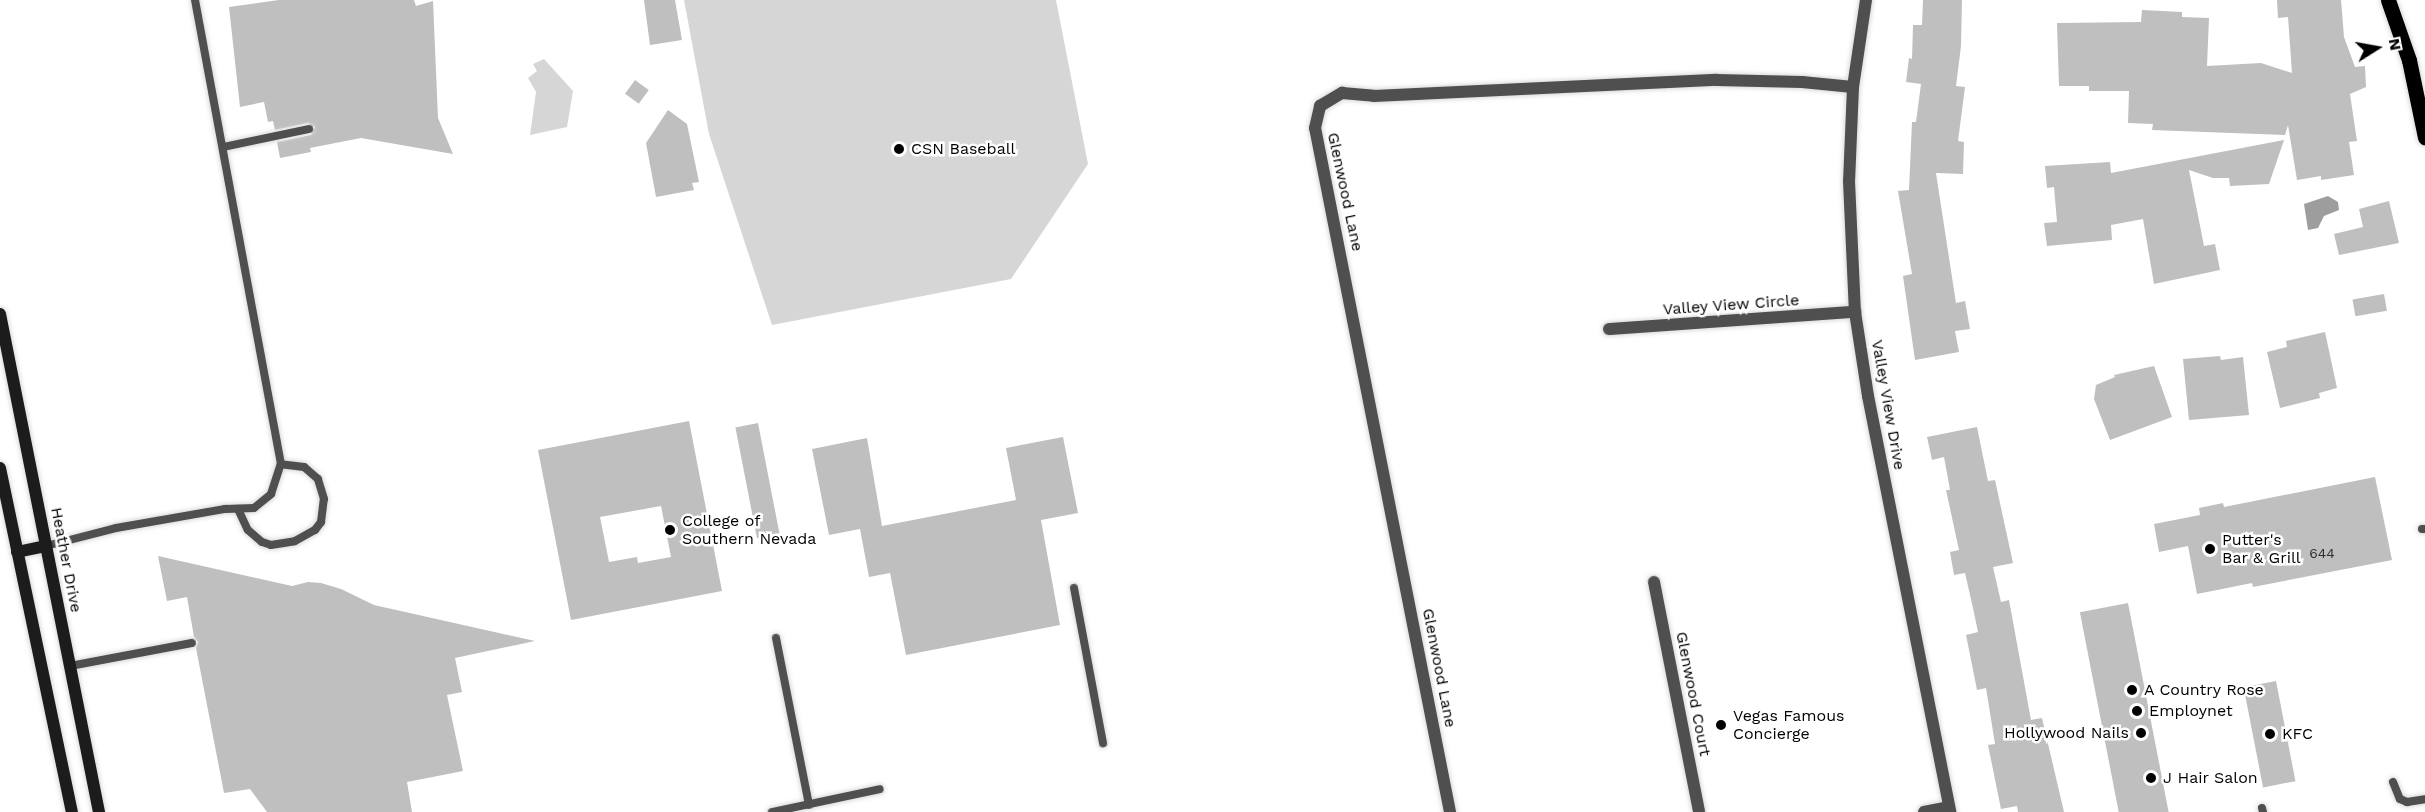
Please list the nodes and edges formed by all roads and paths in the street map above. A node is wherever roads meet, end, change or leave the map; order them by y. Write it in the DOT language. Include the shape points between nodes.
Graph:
graph roads {
  1 [pos="195,0"];
  2 [pos="1866,0"];
  3 [pos="2388,0"];
  4 [pos="1853,87"];
  5 [pos="309,129"];
  6 [pos="2425,137"];
  7 [pos="223,147"];
  8 [pos="1855,312"];
  9 [pos="0,319"];
  10 [pos="1609,329"];
  11 [pos="281,464"];
  12 [pos="0,468"];
  13 [pos="238,509"];
  14 [pos="46,546"];
  15 [pos="17,552"];
  16 [pos="1654,582"];
  17 [pos="1074,588"];
  18 [pos="776,638"];
  19 [pos="192,643"];
  20 [pos="70,666"];
  21 [pos="1103,743"];
  22 [pos="2393,782"];
  23 [pos="880,789"];
  24 [pos="2425,799"];
  25 [pos="809,805"];
  26 [pos="1949,810"];
  27 [pos="72,812"];
  28 [pos="99,812"];
  29 [pos="772,812"];
  30 [pos="1450,812"];
  31 [pos="1699,812"];
  32 [pos="1924,812"];
  1 -- 7 [label="lane"];
  2 -- 4 [label="street, Valley View Drive"];
  3 -- 6 [label="main road" via="2409,60"];
  4 -- 8 [label="street, Valley View Drive" via="1849,181"];
  4 -- 30 [label="street, Glenwood Lane" via="1717,80 1374,96 1342,93 1320,106 1315,128"];
  5 -- 7 [label="lane"];
  7 -- 11 [label="lane"];
  8 -- 10 [label="street, Valley View Circle"];
  8 -- 26 [label="street, Valley View Drive"];
  9 -- 14 [label="street, Heather Drive"];
  11 -- 13 [label="lane" via="271,494 254,508"];
  11 -- 13 [label="lane" via="304,467 318,479 324,499 321,522 315,530 295,541 271,545 248,530"];
  12 -- 15 [label="street"];
  13 -- 14 [label="lane" via="116,528"];
  14 -- 15 [label="street"];
  14 -- 20 [label="street, Heather Drive"];
  15 -- 27 [label="street"];
  16 -- 31 [label="street, Glenwood Court"];
  17 -- 21 [label="lane"];
  18 -- 25 [label="lane"];
  19 -- 20 [label="lane"];
  20 -- 28 [label="street, Heather Drive"];
  22 -- 24 [label="lane" via="2400,799"];
  23 -- 25 [label="lane"];
  25 -- 29 [label="lane"];
  26 -- 32 [label="street"];
}
